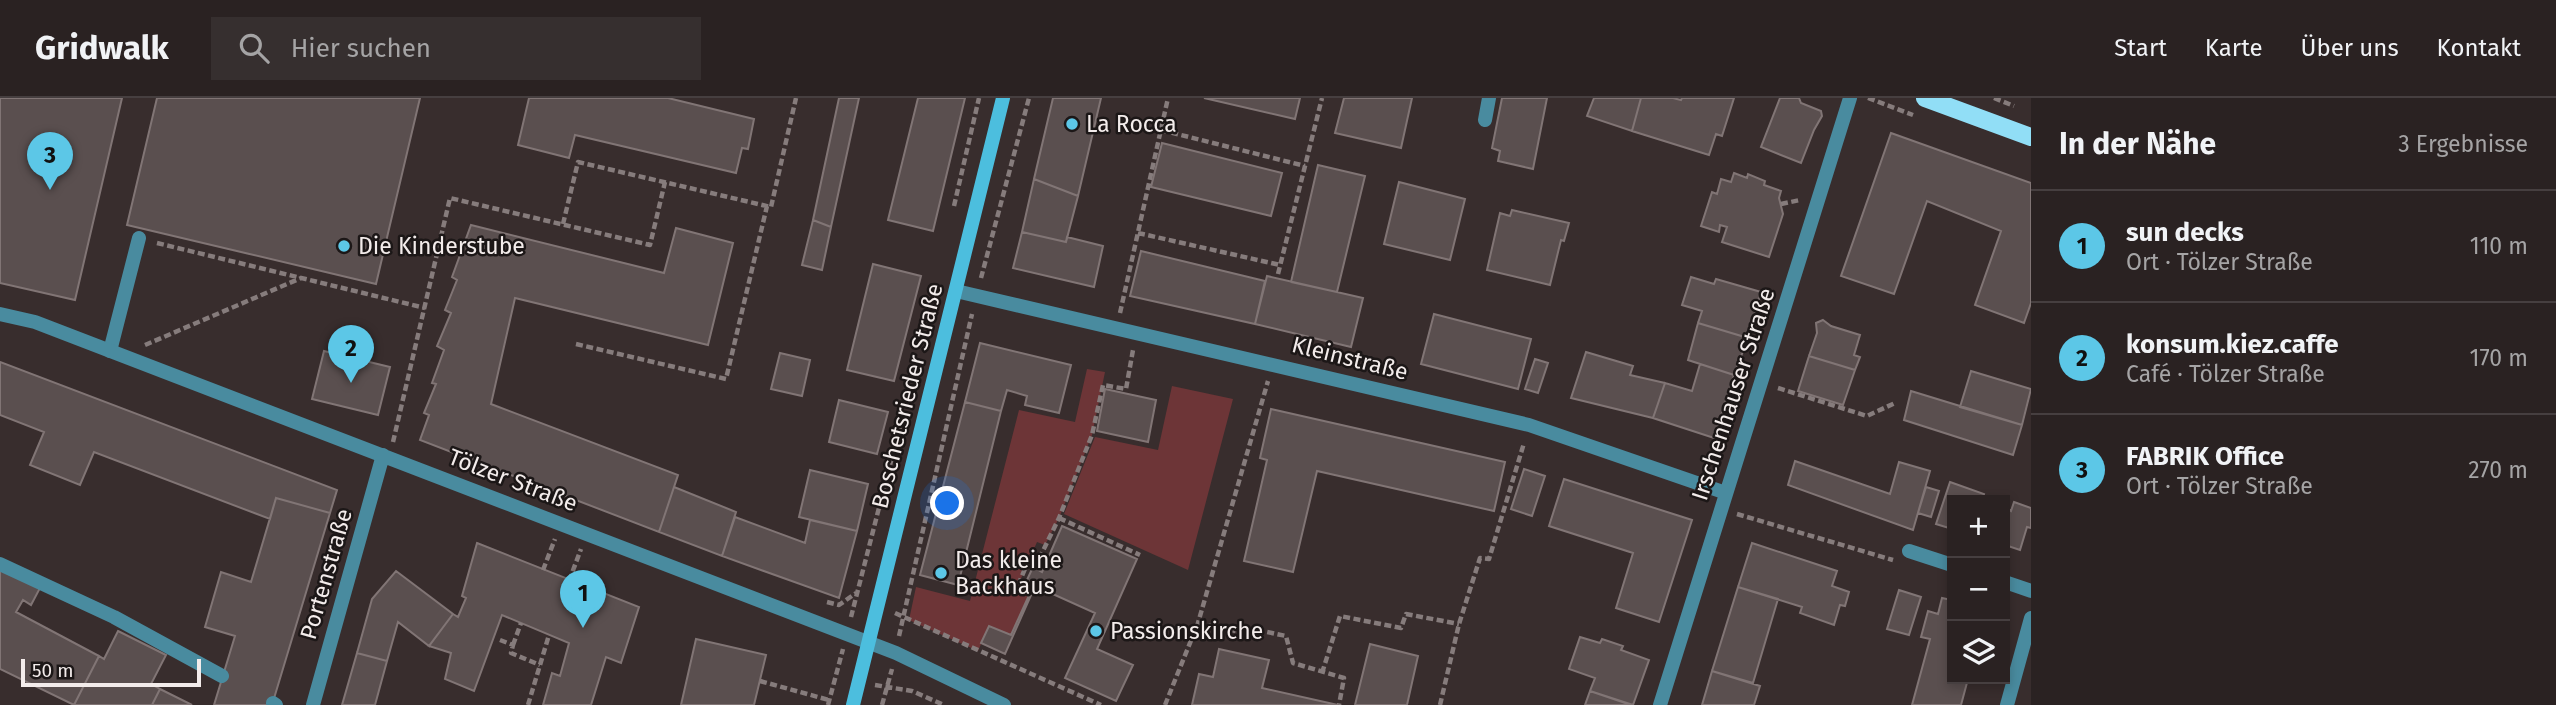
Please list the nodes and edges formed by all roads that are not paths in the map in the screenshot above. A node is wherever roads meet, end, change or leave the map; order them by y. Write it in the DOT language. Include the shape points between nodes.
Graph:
graph roads {
  1 [pos="1003,98"];
  2 [pos="1489,98"];
  3 [pos="1850,98"];
  4 [pos="1925,98"];
  5 [pos="1485,120"];
  6 [pos="2031,138"];
  7 [pos="139,238"];
  8 [pos="956,291"];
  9 [pos="0,314"];
  10 [pos="116,353"];
  11 [pos="386,456"];
  12 [pos="1726,493"];
  13 [pos="1909,551"];
  14 [pos="1947,563"];
  15 [pos="0,564"];
  16 [pos="2010,584"];
  17 [pos="2031,591"];
  18 [pos="2031,618"];
  19 [pos="868,642"];
  20 [pos="222,676"];
  21 [pos="313,705"];
  22 [pos="853,705"];
  23 [pos="1004,705"];
  24 [pos="1660,705"];
  25 [pos="2007,705"];
  1 -- 8 [label="main road, Boschetsrieder Straße"];
  2 -- 5 [label="street"];
  3 -- 12 [label="street, Irschenhauser Straße"];
  4 -- 6 [label="main road"];
  7 -- 10 [label="street"];
  8 -- 12 [label="street, Kleinstraße" via="1529,425"];
  8 -- 19 [label="main road, Boschetsrieder Straße"];
  9 -- 10 [label="street, Tölzer Straße" via="35,322"];
  10 -- 11 [label="street, Tölzer Straße"];
  11 -- 19 [label="street, Tölzer Straße"];
  11 -- 21 [label="street, Portenstraße"];
  12 -- 24 [label="street, Irschenhauser Straße"];
  13 -- 14 [label="street"];
  15 -- 20 [label="street" via="114,617"];
  16 -- 17 [label="street"];
  18 -- 25 [label="street"];
  19 -- 22 [label="main road, Boschetsrieder Straße"];
  19 -- 23 [label="street, Tölzer Straße"];
}
